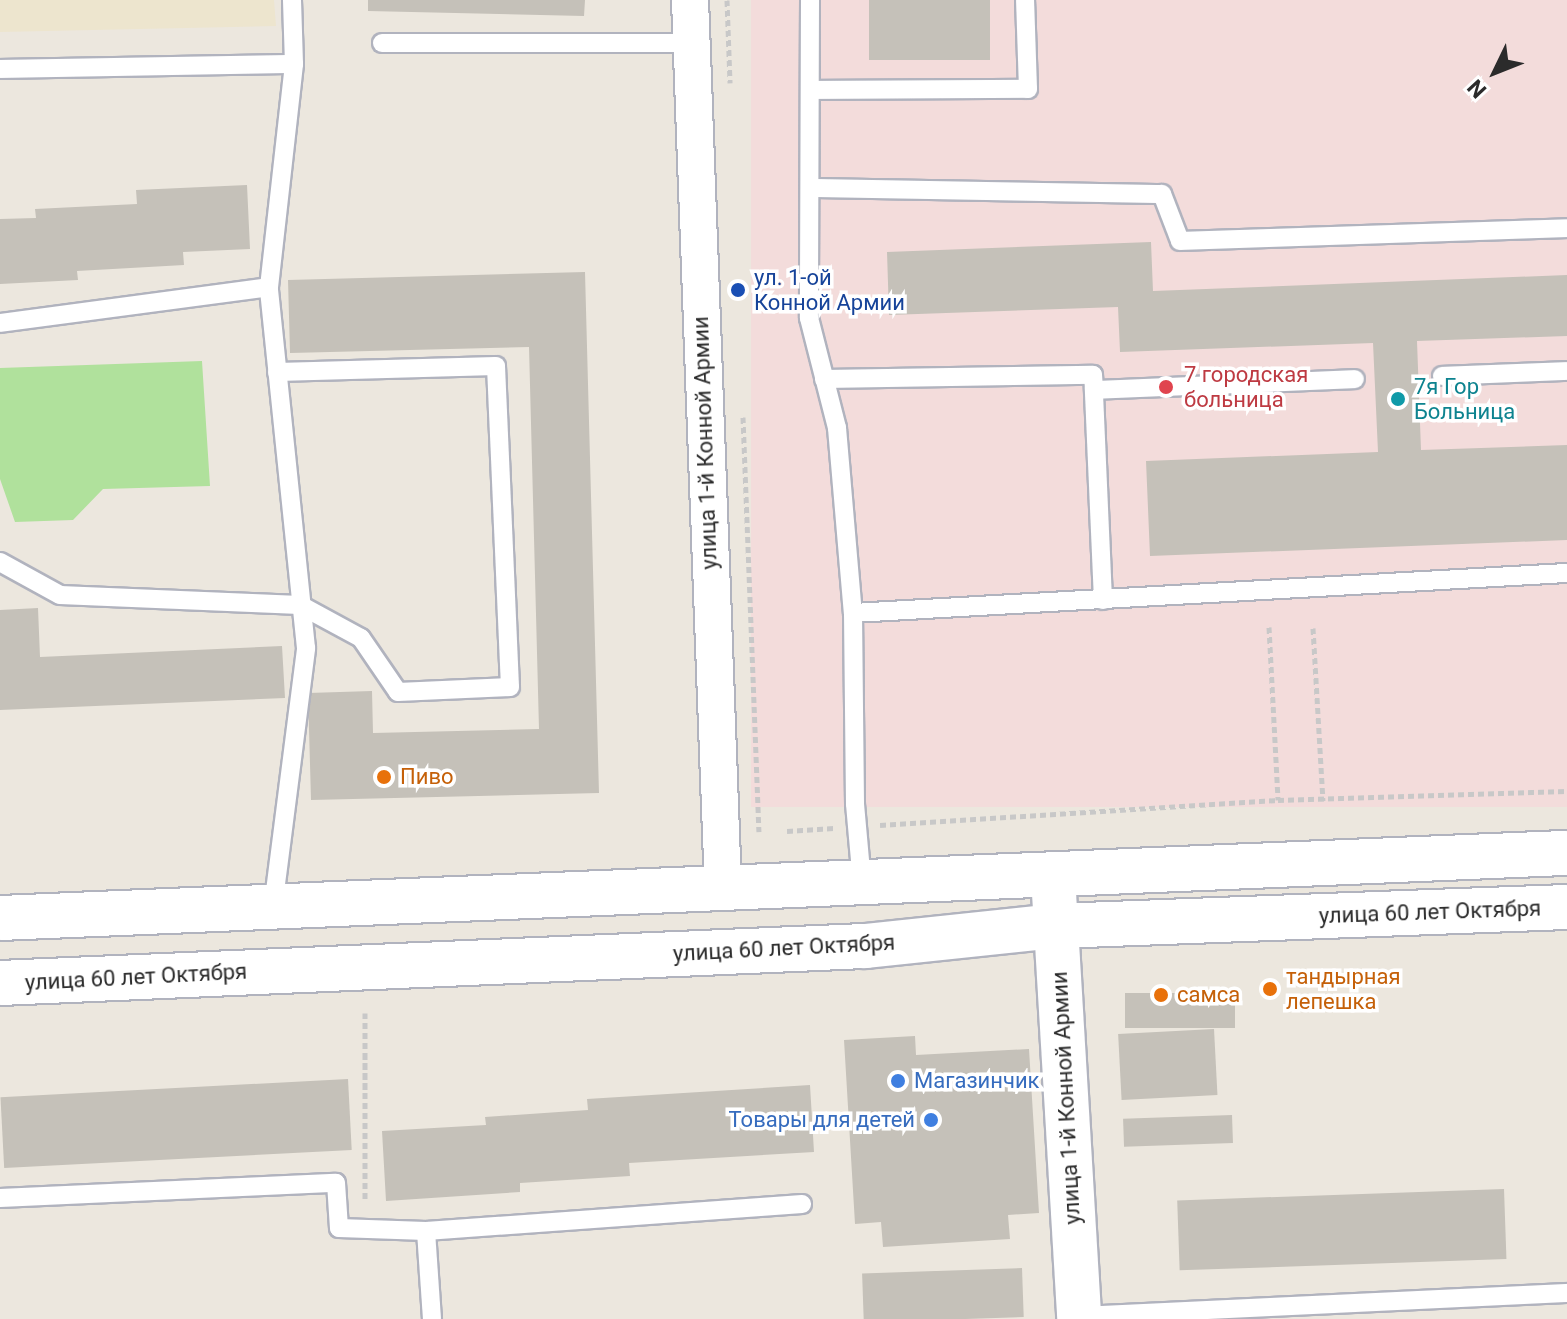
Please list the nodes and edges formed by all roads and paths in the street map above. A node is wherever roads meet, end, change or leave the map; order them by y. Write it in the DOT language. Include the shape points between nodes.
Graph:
graph roads {
  1 [pos="292,0"];
  2 [pos="690,0"];
  3 [pos="727,0"];
  4 [pos="810,0"];
  5 [pos="1025,0"];
  6 [pos="382,43"];
  7 [pos="692,43"];
  8 [pos="294,64"];
  9 [pos="0,69"];
  10 [pos="810,90"];
  11 [pos="731,92"];
  12 [pos="810,188"];
  13 [pos="1567,228"];
  14 [pos="269,287"];
  15 [pos="0,323"];
  16 [pos="1567,371"];
  17 [pos="277,372"];
  18 [pos="1442,376"];
  19 [pos="824,379"];
  20 [pos="1355,379"];
  21 [pos="1094,390"];
  22 [pos="742,402"];
  23 [pos="0,562"];
  24 [pos="1567,573"];
  25 [pos="1103,600"];
  26 [pos="300,605"];
  27 [pos="853,613"];
  28 [pos="1269,627"];
  29 [pos="1313,628"];
  30 [pos="1567,791"];
  31 [pos="1278,800"];
  32 [pos="1323,801"];
  33 [pos="856,826"];
  34 [pos="787,831"];
  35 [pos="759,832"];
  36 [pos="1567,853"];
  37 [pos="1053,876"];
  38 [pos="862,883"];
  39 [pos="723,886"];
  40 [pos="1567,907"];
  41 [pos="273,908"];
  42 [pos="136,914"];
  43 [pos="0,918"];
  44 [pos="1056,926"];
  45 [pos="136,977"];
  46 [pos="0,983"];
  47 [pos="365,1013"];
  48 [pos="0,1198"];
  49 [pos="802,1204"];
  50 [pos="365,1229"];
  51 [pos="426,1231"];
  52 [pos="1567,1293"];
  53 [pos="1079,1318"];
  54 [pos="432,1319"];
  1 -- 8 [label="lane"];
  2 -- 7 [label="street, улица 1-й Конной Армии"];
  3 -- 11 [label="path"];
  4 -- 10 [label="lane"];
  5 -- 10 [label="lane" via="1028,89"];
  6 -- 7 [label="lane"];
  7 -- 39 [label="street, улица 1-й Конной Армии"];
  8 -- 9 [label="lane"];
  8 -- 14 [label="lane"];
  10 -- 12 [label="lane"];
  12 -- 13 [label="lane" via="1162,194 1180,241"];
  12 -- 19 [label="lane" via="809,318"];
  14 -- 15 [label="lane"];
  14 -- 17 [label="lane"];
  16 -- 18 [label="lane"];
  17 -- 26 [label="lane"];
  17 -- 26 [label="lane" via="496,366 510,687 398,692 361,638"];
  19 -- 21 [label="lane" via="1093,375"];
  19 -- 27 [label="lane" via="837,428"];
  20 -- 21 [label="lane"];
  21 -- 25 [label="lane"];
  22 -- 35 [label="path"];
  23 -- 26 [label="lane" via="60,595"];
  24 -- 25 [label="lane"];
  25 -- 27 [label="lane"];
  26 -- 41 [label="lane" via="306,648"];
  27 -- 33 [label="lane"];
  28 -- 31 [label="path"];
  29 -- 32 [label="path"];
  30 -- 32 [label="path"];
  31 -- 32 [label="path"];
  31 -- 33 [label="path"];
  33 -- 34 [label="path"];
  33 -- 38 [label="lane"];
  36 -- 37 [label="main road"];
  37 -- 38 [label="main road"];
  37 -- 44 [label="main road, улица 1-й Конной Армии"];
  38 -- 39 [label="main road"];
  39 -- 41 [label="main road"];
  40 -- 44 [label="main road, улица 60 лет Октября"];
  41 -- 42 [label="main road"];
  42 -- 43 [label="main road"];
  42 -- 45 [label="main road"];
  44 -- 45 [label="main road, улица 60 лет Октября" via="865,946"];
  44 -- 53 [label="main road, улица 1-й Конной Армии"];
  45 -- 46 [label="main road, улица 60 лет Октября"];
  47 -- 50 [label="path"];
  48 -- 50 [label="lane" via="336,1183 339,1228"];
  49 -- 51 [label="lane"];
  50 -- 51 [label="lane"];
  51 -- 54 [label="lane"];
  52 -- 53 [label="lane"];
}
